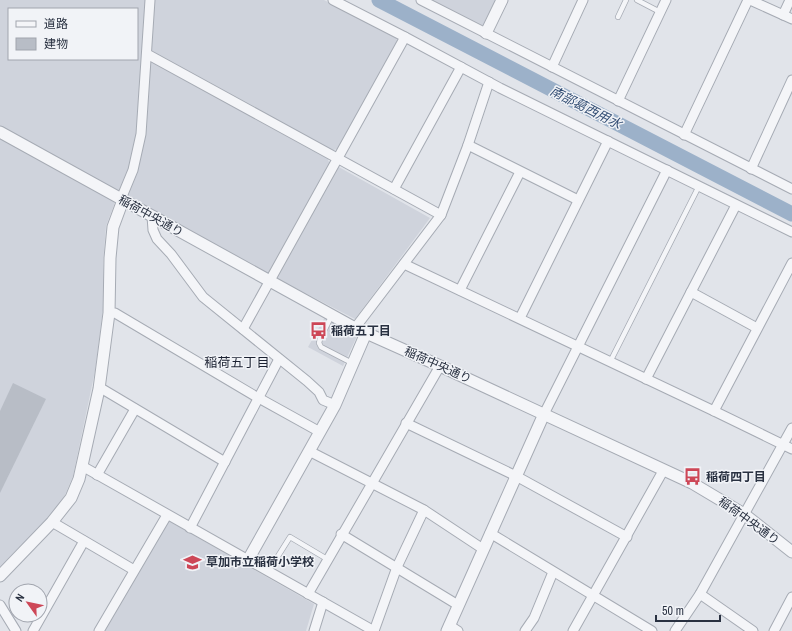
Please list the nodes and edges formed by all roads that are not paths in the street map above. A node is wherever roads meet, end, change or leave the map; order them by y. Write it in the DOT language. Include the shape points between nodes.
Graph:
graph roads {
  1 [pos="150,0"];
  2 [pos="333,0"];
  3 [pos="421,0"];
  4 [pos="502,0"];
  5 [pos="583,0"];
  6 [pos="626,0"];
  7 [pos="637,0"];
  8 [pos="666,0"];
  9 [pos="749,0"];
  10 [pos="790,0"];
  11 [pos="660,12"];
  12 [pos="783,15"];
  13 [pos="618,17"];
  14 [pos="792,19"];
  15 [pos="486,33"];
  16 [pos="405,37"];
  17 [pos="147,54"];
  18 [pos="461,67"];
  19 [pos="552,67"];
  20 [pos="792,80"];
  21 [pos="489,82"];
  22 [pos="618,101"];
  23 [pos="0,132"];
  24 [pos="684,135"];
  25 [pos="608,141"];
  26 [pos="468,145"];
  27 [pos="338,158"];
  28 [pos="750,169"];
  29 [pos="667,170"];
  30 [pos="520,172"];
  31 [pos="699,186"];
  32 [pos="394,189"];
  33 [pos="792,190"];
  34 [pos="122,200"];
  35 [pos="578,200"];
  36 [pos="736,205"];
  37 [pos="441,215"];
  38 [pos="152,216"];
  39 [pos="792,232"];
  40 [pos="792,263"];
  41 [pos="404,264"];
  42 [pos="270,282"];
  43 [pos="460,290"];
  44 [pos="691,292"];
  45 [pos="109,313"];
  46 [pos="332,315"];
  47 [pos="520,318"];
  48 [pos="356,328"];
  49 [pos="757,328"];
  50 [pos="243,329"];
  51 [pos="366,333"];
  52 [pos="578,347"];
  53 [pos="279,359"];
  54 [pos="610,362"];
  55 [pos="353,363"];
  56 [pos="440,366"];
  57 [pos="646,379"];
  58 [pos="99,389"];
  59 [pos="259,398"];
  60 [pos="335,405"];
  61 [pos="135,409"];
  62 [pos="714,411"];
  63 [pos="544,414"];
  64 [pos="406,423"];
  65 [pos="792,428"];
  66 [pos="320,432"];
  67 [pos="783,444"];
  68 [pos="792,449"];
  69 [pos="309,451"];
  70 [pos="225,462"];
  71 [pos="82,466"];
  72 [pos="664,471"];
  73 [pos="97,475"];
  74 [pos="516,476"];
  75 [pos="371,483"];
  76 [pos="424,510"];
  77 [pos="744,514"];
  78 [pos="167,515"];
  79 [pos="52,522"];
  80 [pos="190,528"];
  81 [pos="490,533"];
  82 [pos="342,534"];
  83 [pos="627,537"];
  84 [pos="84,542"];
  85 [pos="483,549"];
  86 [pos="792,552"];
  87 [pos="327,559"];
  88 [pos="248,560"];
  89 [pos="397,567"];
  90 [pos="134,570"];
  91 [pos="268,572"];
  92 [pos="553,572"];
  93 [pos="0,576"];
  94 [pos="308,594"];
  95 [pos="700,594"];
  96 [pos="594,595"];
  97 [pos="792,597"];
  98 [pos="323,602"];
  99 [pos="0,605"];
  100 [pos="458,605"];
  101 [pos="452,629"];
  102 [pos="16,631"];
  103 [pos="33,631"];
  104 [pos="99,631"];
  105 [pos="314,631"];
  106 [pos="374,631"];
  107 [pos="525,631"];
  108 [pos="574,631"];
  109 [pos="652,631"];
  110 [pos="675,631"];
  111 [pos="753,631"];
  112 [pos="774,631"];
  1 -- 17 [label="street"];
  2 -- 16 [label="street"];
  3 -- 15 [label="street"];
  4 -- 15 [label="street"];
  5 -- 19 [label="street"];
  6 -- 13 [label="lane"];
  7 -- 11 [label="lane"];
  8 -- 11 [label="street"];
  9 -- 12 [label="street"];
  9 -- 24 [label="street"];
  10 -- 12 [label="street"];
  11 -- 22 [label="street"];
  12 -- 14 [label="street"];
  15 -- 19 [label="street"];
  16 -- 18 [label="street"];
  16 -- 27 [label="street"];
  17 -- 27 [label="street"];
  17 -- 34 [label="street" via="141,134 133,170"];
  18 -- 21 [label="street"];
  18 -- 32 [label="street"];
  19 -- 22 [label="street"];
  20 -- 28 [label="street"];
  21 -- 25 [label="street"];
  21 -- 26 [label="street"];
  22 -- 24 [label="street"];
  23 -- 34 [label="street, 稲荷中央通り"];
  24 -- 28 [label="street"];
  25 -- 29 [label="street"];
  25 -- 35 [label="street"];
  26 -- 30 [label="street"];
  26 -- 37 [label="street"];
  27 -- 32 [label="street"];
  27 -- 42 [label="street"];
  28 -- 33 [label="street"];
  29 -- 31 [label="street"];
  29 -- 52 [label="street"];
  30 -- 35 [label="street"];
  30 -- 43 [label="street"];
  31 -- 36 [label="street"];
  31 -- 54 [label="lane"];
  32 -- 37 [label="street"];
  34 -- 38 [label="street, 稲荷中央通り"];
  34 -- 45 [label="street" via="112,227"];
  35 -- 47 [label="street"];
  36 -- 39 [label="street"];
  36 -- 44 [label="street"];
  37 -- 41 [label="street"];
  38 -- 42 [label="street, 稲荷中央通り"];
  38 -- 50 [label="street" via="157,239 203,297"];
  40 -- 49 [label="street"];
  41 -- 43 [label="street"];
  41 -- 48 [label="street"];
  42 -- 46 [label="street, 稲荷中央通り"];
  42 -- 50 [label="street"];
  43 -- 47 [label="street"];
  44 -- 49 [label="street"];
  44 -- 57 [label="street"];
  45 -- 58 [label="street"];
  45 -- 59 [label="street" via="115,313"];
  46 -- 48 [label="street, 稲荷中央通り"];
  46 -- 55 [label="lane" via="319,343 321,347"];
  47 -- 52 [label="street"];
  48 -- 51 [label="street, 稲荷中央通り"];
  49 -- 62 [label="street"];
  50 -- 53 [label="street"];
  51 -- 55 [label="street"];
  51 -- 56 [label="street, 稲荷中央通り"];
  52 -- 54 [label="street"];
  52 -- 63 [label="street"];
  53 -- 59 [label="street"];
  53 -- 60 [label="street" via="319,392 323,400"];
  54 -- 57 [label="street"];
  55 -- 60 [label="street"];
  56 -- 63 [label="street, 稲荷中央通り"];
  56 -- 64 [label="street"];
  57 -- 62 [label="street"];
  58 -- 61 [label="street"];
  58 -- 71 [label="street"];
  59 -- 66 [label="street"];
  59 -- 70 [label="street"];
  60 -- 66 [label="street"];
  61 -- 70 [label="street"];
  61 -- 73 [label="street"];
  62 -- 67 [label="street"];
  63 -- 72 [label="street, 稲荷中央通り"];
  63 -- 74 [label="street"];
  64 -- 74 [label="street"];
  64 -- 75 [label="street"];
  65 -- 67 [label="street"];
  66 -- 69 [label="street"];
  67 -- 68 [label="street"];
  67 -- 77 [label="street"];
  69 -- 75 [label="street"];
  69 -- 88 [label="street"];
  70 -- 80 [label="street"];
  71 -- 73 [label="street"];
  71 -- 79 [label="street" via="71,498"];
  72 -- 77 [label="street, 稲荷中央通り" via="710,493"];
  72 -- 83 [label="street"];
  73 -- 78 [label="street"];
  74 -- 81 [label="street"];
  74 -- 83 [label="street"];
  75 -- 76 [label="street"];
  75 -- 82 [label="street"];
  76 -- 85 [label="street"];
  76 -- 89 [label="street"];
  77 -- 86 [label="street, 稲荷中央通り"];
  77 -- 95 [label="street"];
  78 -- 80 [label="street"];
  78 -- 90 [label="street"];
  79 -- 84 [label="street"];
  79 -- 93 [label="street"];
  80 -- 88 [label="street"];
  81 -- 85 [label="street"];
  81 -- 92 [label="street"];
  82 -- 87 [label="street"];
  82 -- 89 [label="street"];
  83 -- 96 [label="street"];
  84 -- 90 [label="street"];
  84 -- 103 [label="street"];
  85 -- 100 [label="street"];
  87 -- 91 [label="lane" via="290,537"];
  87 -- 94 [label="street"];
  88 -- 91 [label="street"];
  89 -- 100 [label="street"];
  89 -- 106 [label="street"];
  90 -- 104 [label="street"];
  91 -- 94 [label="street"];
  92 -- 96 [label="street"];
  92 -- 107 [label="street" via="534,618"];
  94 -- 98 [label="street"];
  95 -- 110 [label="street"];
  95 -- 111 [label="street"];
  96 -- 108 [label="street"];
  96 -- 109 [label="street"];
  97 -- 112 [label="street"];
  98 -- 105 [label="street"];
  98 -- 106 [label="street"];
  99 -- 102 [label="street"];
  100 -- 101 [label="street"];
}
